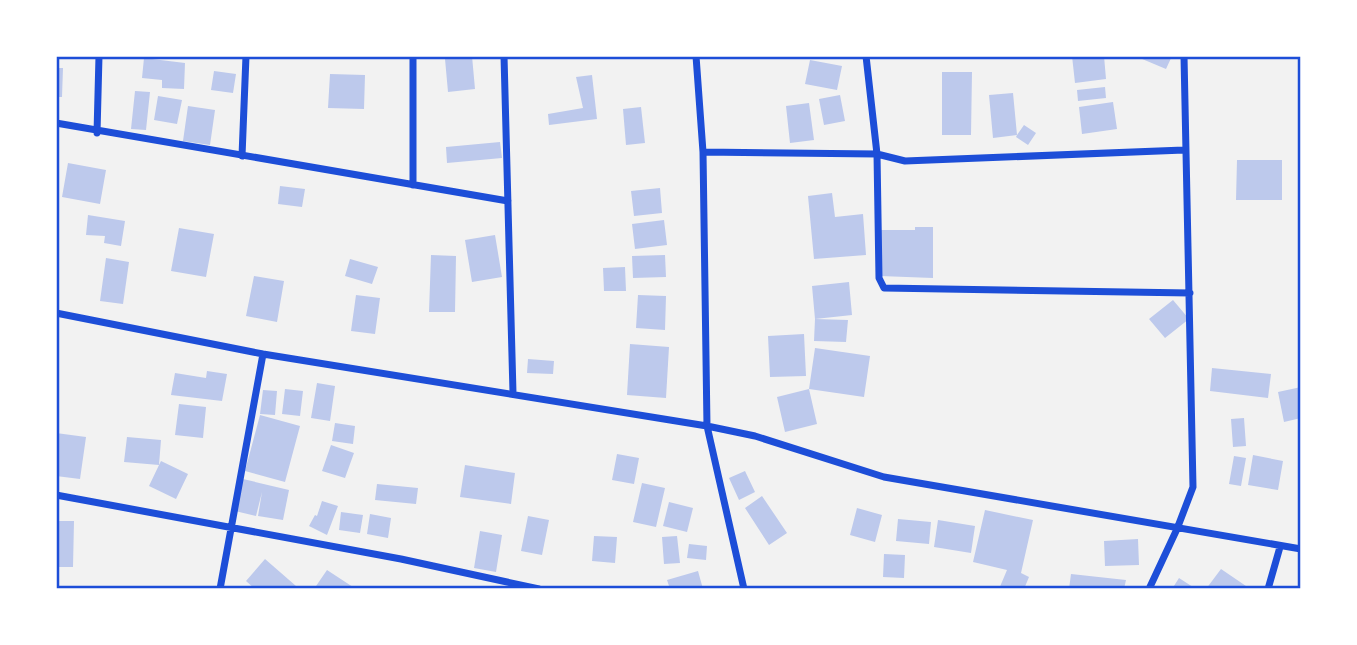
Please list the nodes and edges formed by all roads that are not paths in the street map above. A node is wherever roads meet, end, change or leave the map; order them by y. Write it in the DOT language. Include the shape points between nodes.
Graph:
graph roads {
  1 [pos="99,56"];
  2 [pos="246,56"];
  3 [pos="413,56"];
  4 [pos="504,56"];
  5 [pos="696,56"];
  6 [pos="866,56"];
  7 [pos="1184,56"];
  8 [pos="56,123"];
  9 [pos="97,133"];
  10 [pos="1184,150"];
  11 [pos="703,152"];
  12 [pos="877,154"];
  13 [pos="242,156"];
  14 [pos="413,185"];
  15 [pos="508,201"];
  16 [pos="1190,293"];
  17 [pos="56,313"];
  18 [pos="263,354"];
  19 [pos="513,393"];
  20 [pos="706,426"];
  21 [pos="56,495"];
  22 [pos="230,526"];
  23 [pos="1177,529"];
  24 [pos="1280,547"];
  25 [pos="1301,549"];
  26 [pos="220,589"];
  27 [pos="538,589"];
  28 [pos="744,589"];
  29 [pos="1149,589"];
  30 [pos="1268,589"];
  1 -- 9 [label="street"];
  2 -- 13 [label="street"];
  3 -- 14 [label="street"];
  4 -- 15 [label="street"];
  5 -- 11 [label="street"];
  6 -- 12 [label="street"];
  7 -- 10 [label="street"];
  8 -- 9 [label="street"];
  9 -- 13 [label="street"];
  10 -- 12 [label="street" via="905,161"];
  10 -- 16 [label="street"];
  11 -- 12 [label="street"];
  11 -- 20 [label="street"];
  12 -- 16 [label="street" via="879,278 884,288"];
  13 -- 14 [label="street"];
  14 -- 15 [label="street"];
  15 -- 19 [label="street"];
  16 -- 23 [label="street" via="1193,487"];
  17 -- 18 [label="street"];
  18 -- 19 [label="street"];
  18 -- 22 [label="street"];
  19 -- 20 [label="street"];
  20 -- 23 [label="street" via="755,436 884,477"];
  20 -- 28 [label="street"];
  21 -- 22 [label="street"];
  22 -- 26 [label="street"];
  22 -- 27 [label="street"];
  23 -- 24 [label="street"];
  23 -- 29 [label="street"];
  24 -- 25 [label="street"];
  24 -- 30 [label="street"];
}
